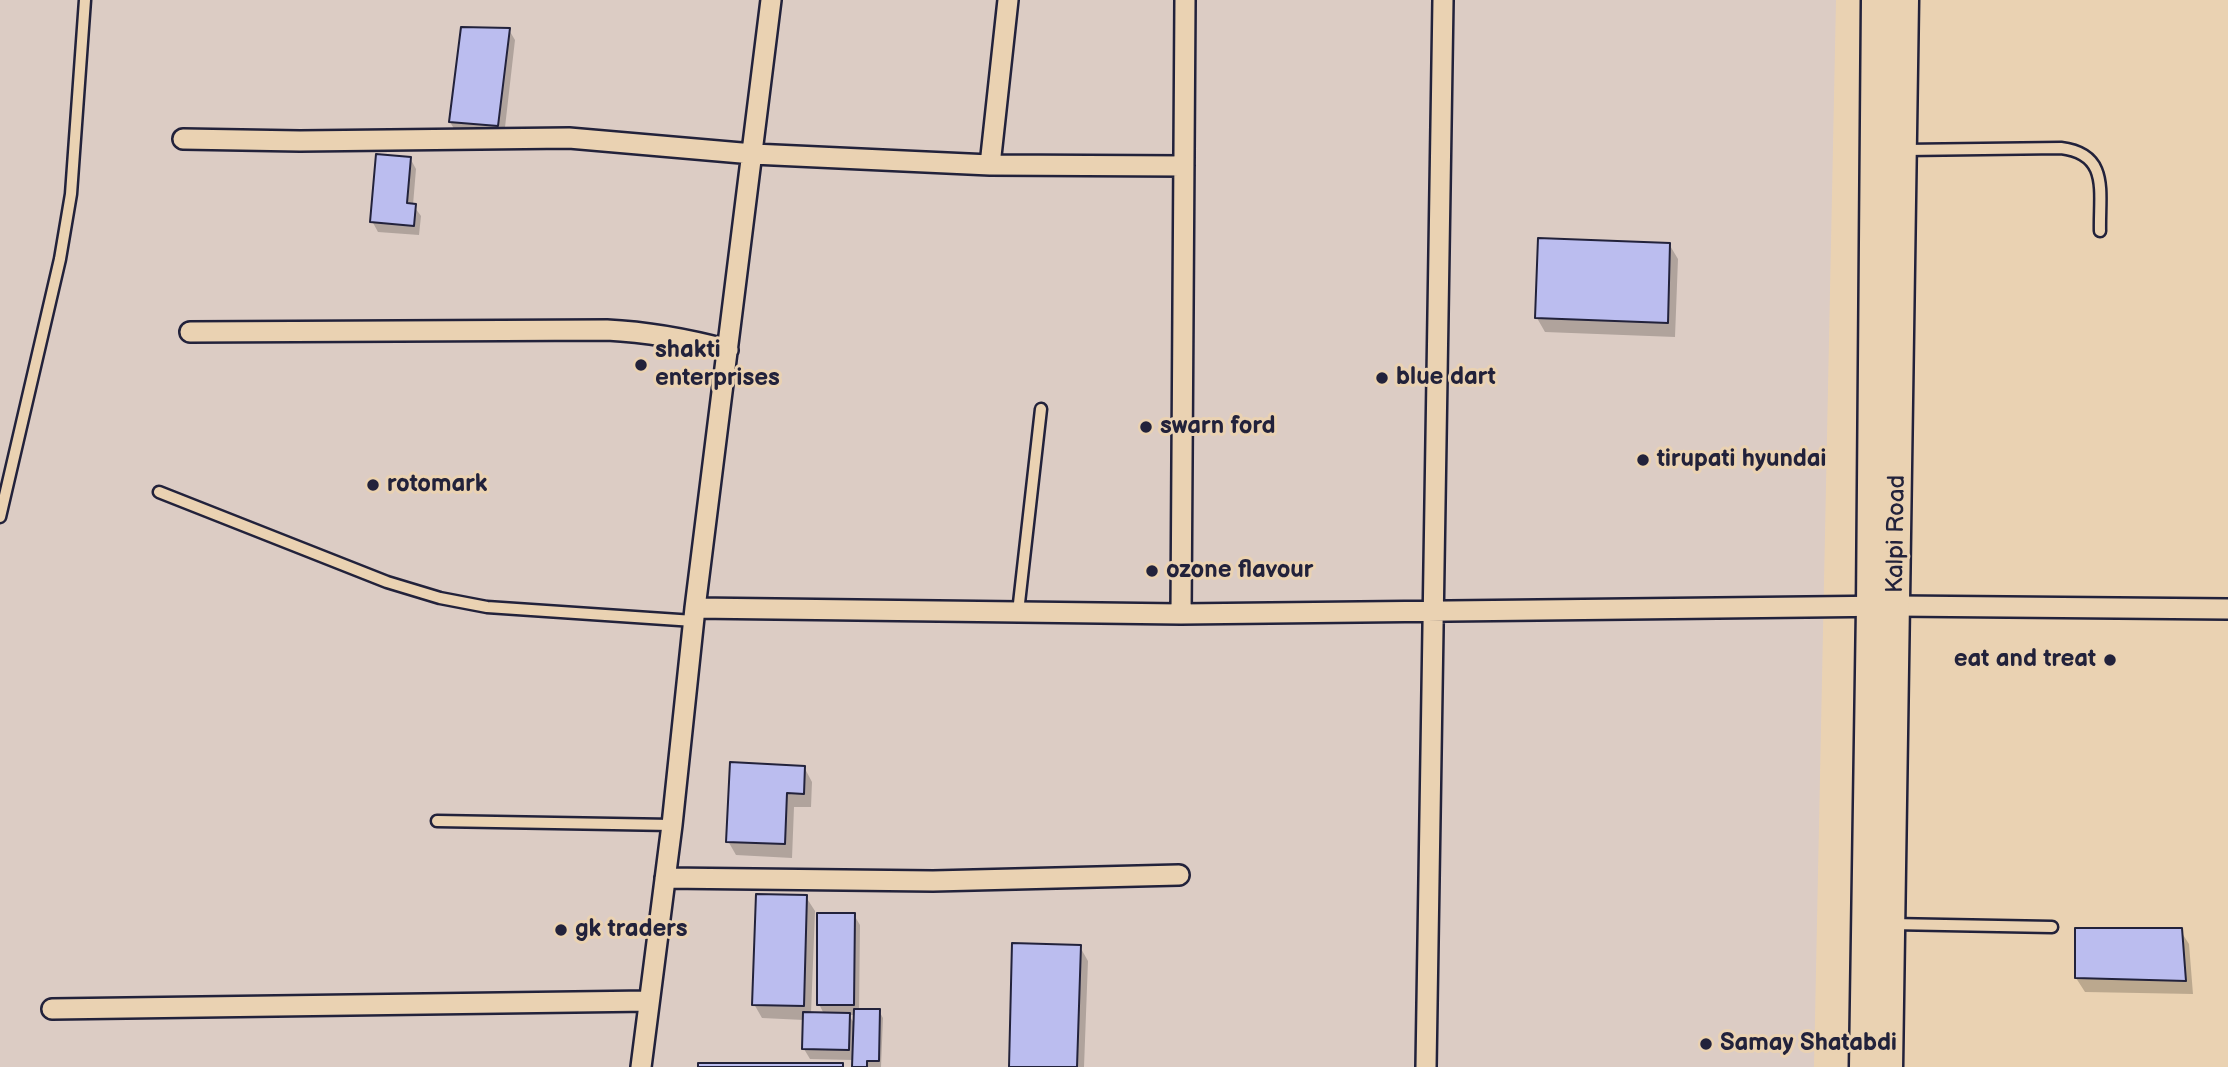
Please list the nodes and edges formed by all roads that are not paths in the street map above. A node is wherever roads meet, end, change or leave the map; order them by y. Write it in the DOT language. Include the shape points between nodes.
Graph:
graph roads {
  1 [pos="85,0"];
  2 [pos="771,0"];
  3 [pos="1008,0"];
  4 [pos="1185,0"];
  5 [pos="1443,0"];
  6 [pos="1876,0"];
  7 [pos="1904,0"];
  8 [pos="183,139"];
  9 [pos="1889,150"];
  10 [pos="753,154"];
  11 [pos="990,165"];
  12 [pos="1184,166"];
  13 [pos="2100,231"];
  14 [pos="190,332"];
  15 [pos="728,350"];
  16 [pos="1041,409"];
  17 [pos="159,492"];
  18 [pos="0,517"];
  19 [pos="1884,607"];
  20 [pos="2228,609"];
  21 [pos="1434,611"];
  22 [pos="1018,612"];
  23 [pos="1181,614"];
  24 [pos="695,615"];
  25 [pos="438,821"];
  26 [pos="672,825"];
  27 [pos="1180,875"];
  28 [pos="665,877"];
  29 [pos="1890,924"];
  30 [pos="2052,928"];
  31 [pos="649,1000"];
  32 [pos="52,1009"];
  33 [pos="641,1067"];
  34 [pos="1426,1067"];
  35 [pos="1864,1067"];
  36 [pos="1888,1067"];
  1 -- 18 [label="lane" via="71,194"];
  2 -- 10 [label="street"];
  3 -- 11 [label="street"];
  4 -- 12 [label="street"];
  5 -- 21 [label="street"];
  6 -- 9 [label="main road, Kalpi Road"];
  7 -- 9 [label="main road, Kalpi Road"];
  8 -- 10 [label="street" via="569,138"];
  9 -- 13 [label="lane" via="2077,150 2090,159 2099,174"];
  9 -- 19 [label="main road, Kalpi Road"];
  10 -- 11 [label="street"];
  10 -- 15 [label="street"];
  11 -- 12 [label="street"];
  12 -- 23 [label="street"];
  14 -- 15 [label="street" via="607,330 647,332"];
  15 -- 24 [label="street"];
  16 -- 22 [label="lane"];
  17 -- 24 [label="lane" via="387,582 440,598 487,607"];
  19 -- 20 [label="street"];
  19 -- 21 [label="street"];
  19 -- 29 [label="main road, Kalpi Road"];
  19 -- 35 [label="main road, Kalpi Road"];
  21 -- 23 [label="street"];
  21 -- 34 [label="street"];
  22 -- 23 [label="street"];
  22 -- 24 [label="street"];
  24 -- 26 [label="street"];
  25 -- 26 [label="lane"];
  26 -- 28 [label="street"];
  27 -- 28 [label="street" via="933,881"];
  28 -- 31 [label="street"];
  29 -- 30 [label="lane"];
  29 -- 36 [label="main road, Kalpi Road"];
  31 -- 32 [label="street"];
  31 -- 33 [label="street"];
}
